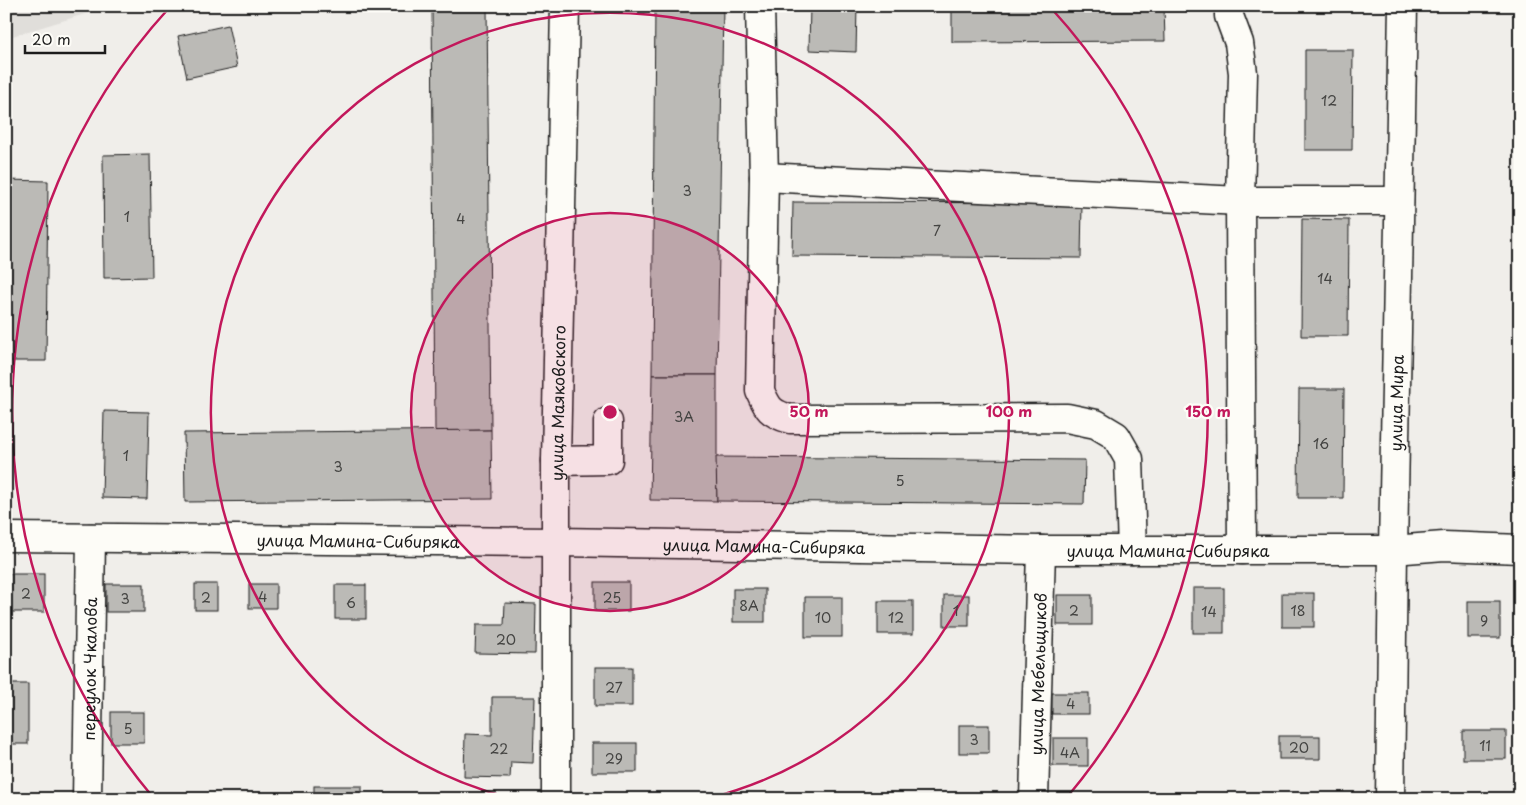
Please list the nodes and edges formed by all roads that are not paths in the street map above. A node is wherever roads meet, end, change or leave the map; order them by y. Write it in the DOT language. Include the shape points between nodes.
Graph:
graph roads {
  1 [pos="565,6"];
  2 [pos="760,6"];
  3 [pos="1229,6"];
  4 [pos="1403,6"];
  5 [pos="764,176"];
  6 [pos="1240,200"];
  7 [pos="1399,201"];
  8 [pos="608,422"];
  9 [pos="556,461"];
  10 [pos="6,538"];
  11 [pos="91,538"];
  12 [pos="557,542"];
  13 [pos="1520,549"];
  14 [pos="1041,550"];
  15 [pos="1132,550"];
  16 [pos="1242,550"];
  17 [pos="1393,550"];
  18 [pos="88,799"];
  19 [pos="556,799"];
  20 [pos="1034,799"];
  21 [pos="1390,799"];
  1 -- 9 [label="street, улица Маяковского"];
  2 -- 5 [label="street"];
  3 -- 6 [label="street" via="1243,73"];
  4 -- 7 [label="street, улица Мира"];
  5 -- 6 [label="street"];
  5 -- 15 [label="street" via="760,391 774,414 790,419 1067,418 1096,424 1116,436 1129,459"];
  6 -- 7 [label="street"];
  6 -- 16 [label="street"];
  7 -- 17 [label="street, улица Мира"];
  8 -- 9 [label="street" via="608,460"];
  9 -- 12 [label="street, улица Маяковского"];
  10 -- 11 [label="street, улица Мамина-Сибиряка"];
  11 -- 12 [label="street, улица Мамина-Сибиряка"];
  11 -- 18 [label="street, переулок Чкалова"];
  12 -- 14 [label="street, улица Мамина-Сибиряка"];
  12 -- 19 [label="street, улица Маяковского"];
  13 -- 17 [label="street, улица Мамина-Сибиряка" via="1444,546"];
  14 -- 15 [label="street, улица Мамина-Сибиряка"];
  14 -- 20 [label="street, улица Мебельщиков"];
  15 -- 16 [label="street, улица Мамина-Сибиряка"];
  16 -- 17 [label="street, улица Мамина-Сибиряка"];
  17 -- 21 [label="street, улица Мира"];
}
